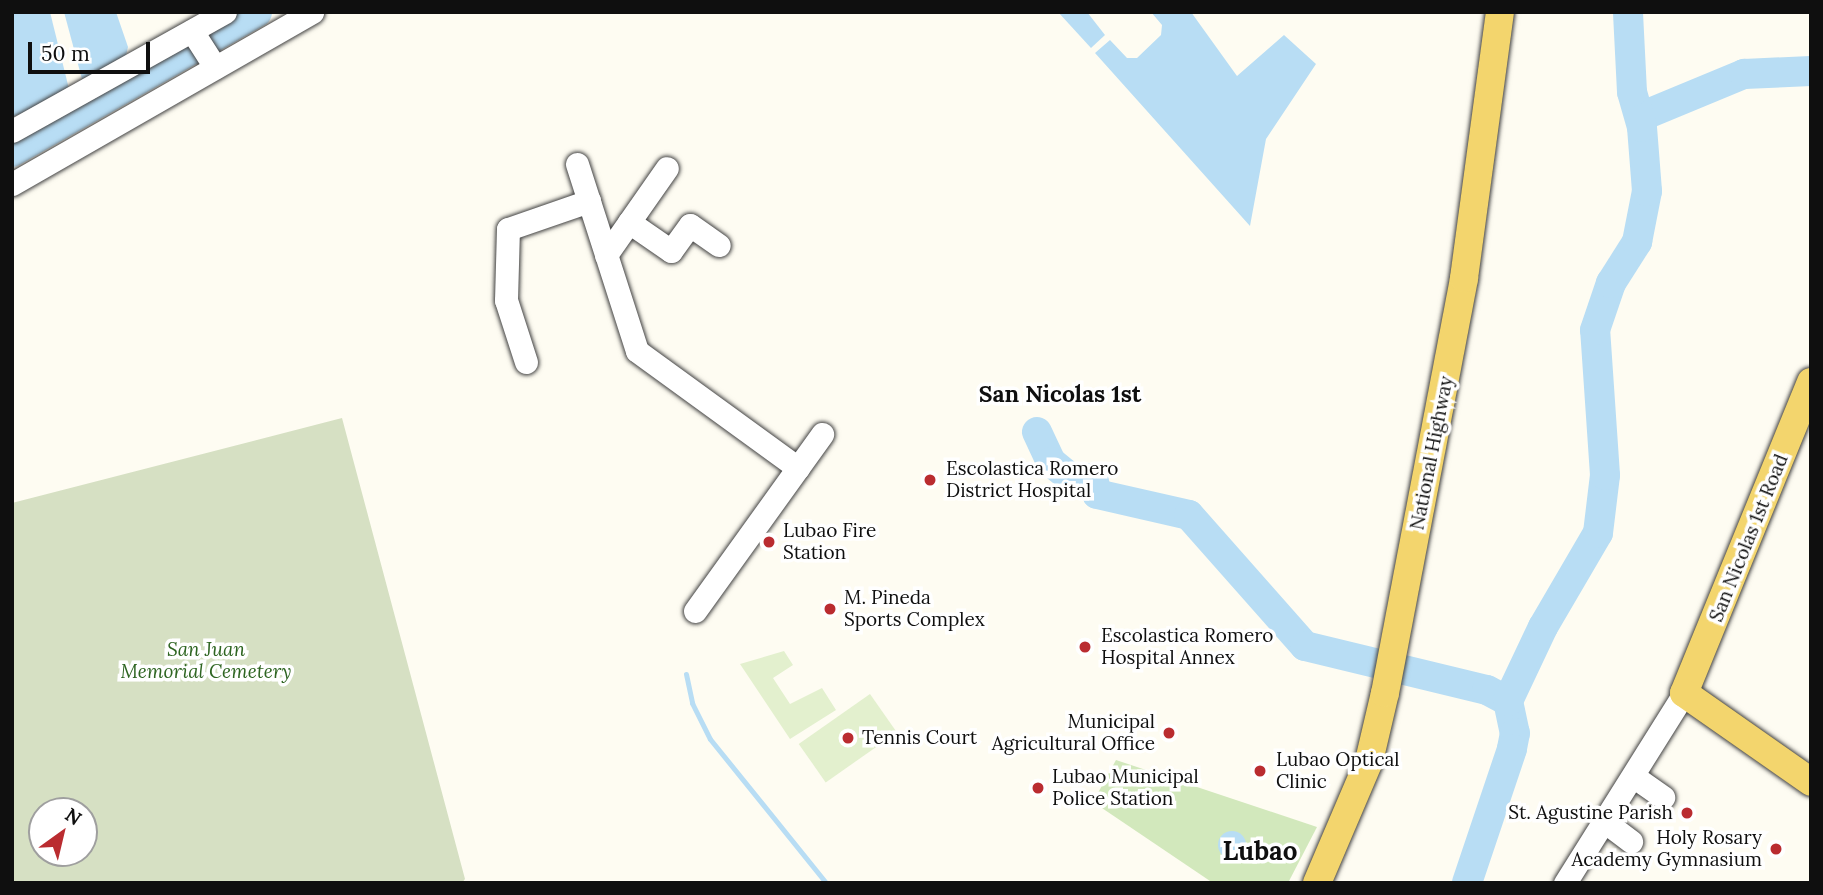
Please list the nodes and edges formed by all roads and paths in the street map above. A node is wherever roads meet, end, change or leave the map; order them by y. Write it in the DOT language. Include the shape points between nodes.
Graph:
graph roads {
  1 [pos="225,12"];
  2 [pos="312,12"];
  3 [pos="1500,12"];
  4 [pos="194,33"];
  5 [pos="213,63"];
  6 [pos="12,131"];
  7 [pos="577,164"];
  8 [pos="667,168"];
  9 [pos="12,184"];
  10 [pos="589,201"];
  11 [pos="629,222"];
  12 [pos="719,245"];
  13 [pos="606,255"];
  14 [pos="526,362"];
  15 [pos="1811,382"];
  16 [pos="822,434"];
  17 [pos="798,468"];
  18 [pos="695,611"];
  19 [pos="1685,693"];
  20 [pos="1633,776"];
  21 [pos="1811,782"];
  22 [pos="1663,797"];
  23 [pos="1605,821"];
  24 [pos="1631,841"];
  25 [pos="1317,883"];
  26 [pos="1565,883"];
  1 -- 4 [label="street"];
  2 -- 5 [label="street"];
  3 -- 25 [label="main road, National Highway" via="1464,278 1385,693 1369,761"];
  4 -- 5 [label="street"];
  4 -- 6 [label="street"];
  5 -- 9 [label="street"];
  7 -- 10 [label="street"];
  8 -- 11 [label="street"];
  10 -- 13 [label="street"];
  10 -- 14 [label="street" via="508,229 506,300"];
  11 -- 12 [label="street" via="671,251 690,226"];
  11 -- 13 [label="street"];
  13 -- 17 [label="street" via="637,351"];
  15 -- 19 [label="main road, San Nicolas 1st Road"];
  16 -- 17 [label="street"];
  17 -- 18 [label="street"];
  19 -- 20 [label="street"];
  19 -- 21 [label="main road"];
  20 -- 22 [label="street"];
  20 -- 23 [label="street"];
  23 -- 24 [label="street"];
  23 -- 26 [label="street"];
}
